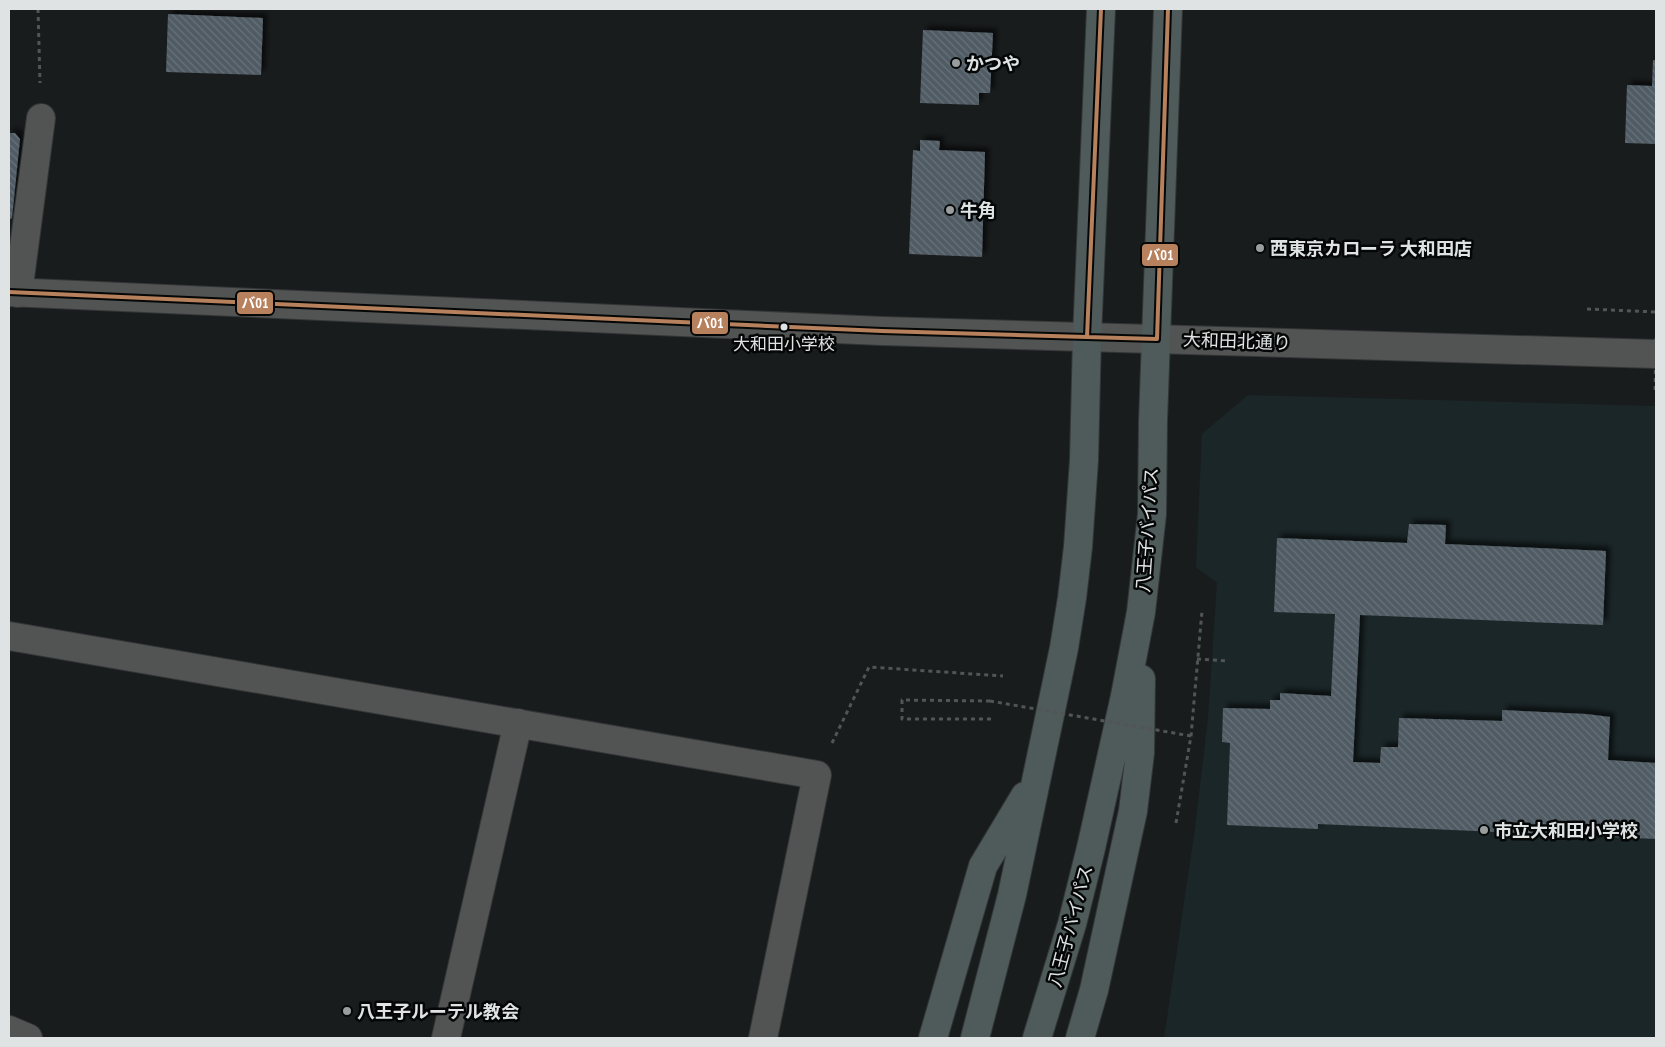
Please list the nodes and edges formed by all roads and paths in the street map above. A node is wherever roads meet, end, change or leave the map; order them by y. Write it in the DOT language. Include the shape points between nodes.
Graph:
graph roads {
  1 [pos="38,9"];
  2 [pos="1101,9"];
  3 [pos="1168,9"];
  4 [pos="41,118"];
  5 [pos="13,293"];
  6 [pos="1587,309"];
  7 [pos="1656,312"];
  8 [pos="1087,337"];
  9 [pos="1656,338"];
  10 [pos="1157,339"];
  11 [pos="1656,354"];
  12 [pos="1655,390"];
  13 [pos="1202,611"];
  14 [pos="1141,612"];
  15 [pos="9,636"];
  16 [pos="1197,659"];
  17 [pos="1227,660"];
  18 [pos="1003,676"];
  19 [pos="994,718"];
  20 [pos="518,723"];
  21 [pos="1190,736"];
  22 [pos="817,774"];
  23 [pos="1038,776"];
  24 [pos="1176,823"];
  25 [pos="9,1030"];
  26 [pos="28,1038"];
  27 [pos="446,1038"];
  28 [pos="763,1038"];
  29 [pos="933,1038"];
  30 [pos="976,1038"];
  31 [pos="1037,1038"];
  32 [pos="1080,1038"];
  1 -- 4 [label="path"];
  2 -- 8 [label="highway"];
  3 -- 10 [label="highway, 八王子バイパス"];
  4 -- 5 [label="street"];
  5 -- 8 [label="street, 大和田北通り" via="872,331"];
  6 -- 7 [label="path"];
  8 -- 10 [label="street, 大和田北通り"];
  8 -- 23 [label="highway" via="1078,546 1064,648"];
  9 -- 12 [label="path, bridge"];
  10 -- 11 [label="street, 大和田北通り"];
  10 -- 14 [label="highway, 八王子バイパス" via="1152,514"];
  13 -- 16 [label="path"];
  14 -- 31 [label="highway, 八王子バイパス" via="1091,848"];
  14 -- 32 [label="highway" via="1140,753 1133,811 1098,973"];
  15 -- 20 [label="street"];
  16 -- 17 [label="path"];
  16 -- 21 [label="path"];
  18 -- 22 [label="path" via="869,667"];
  19 -- 21 [label="path, bridge" via="902,718 902,700 990,701"];
  20 -- 22 [label="street"];
  20 -- 27 [label="street"];
  21 -- 24 [label="path"];
  22 -- 28 [label="street"];
  23 -- 29 [label="highway" via="983,866"];
  23 -- 30 [label="highway"];
  25 -- 26 [label="street"];
}
